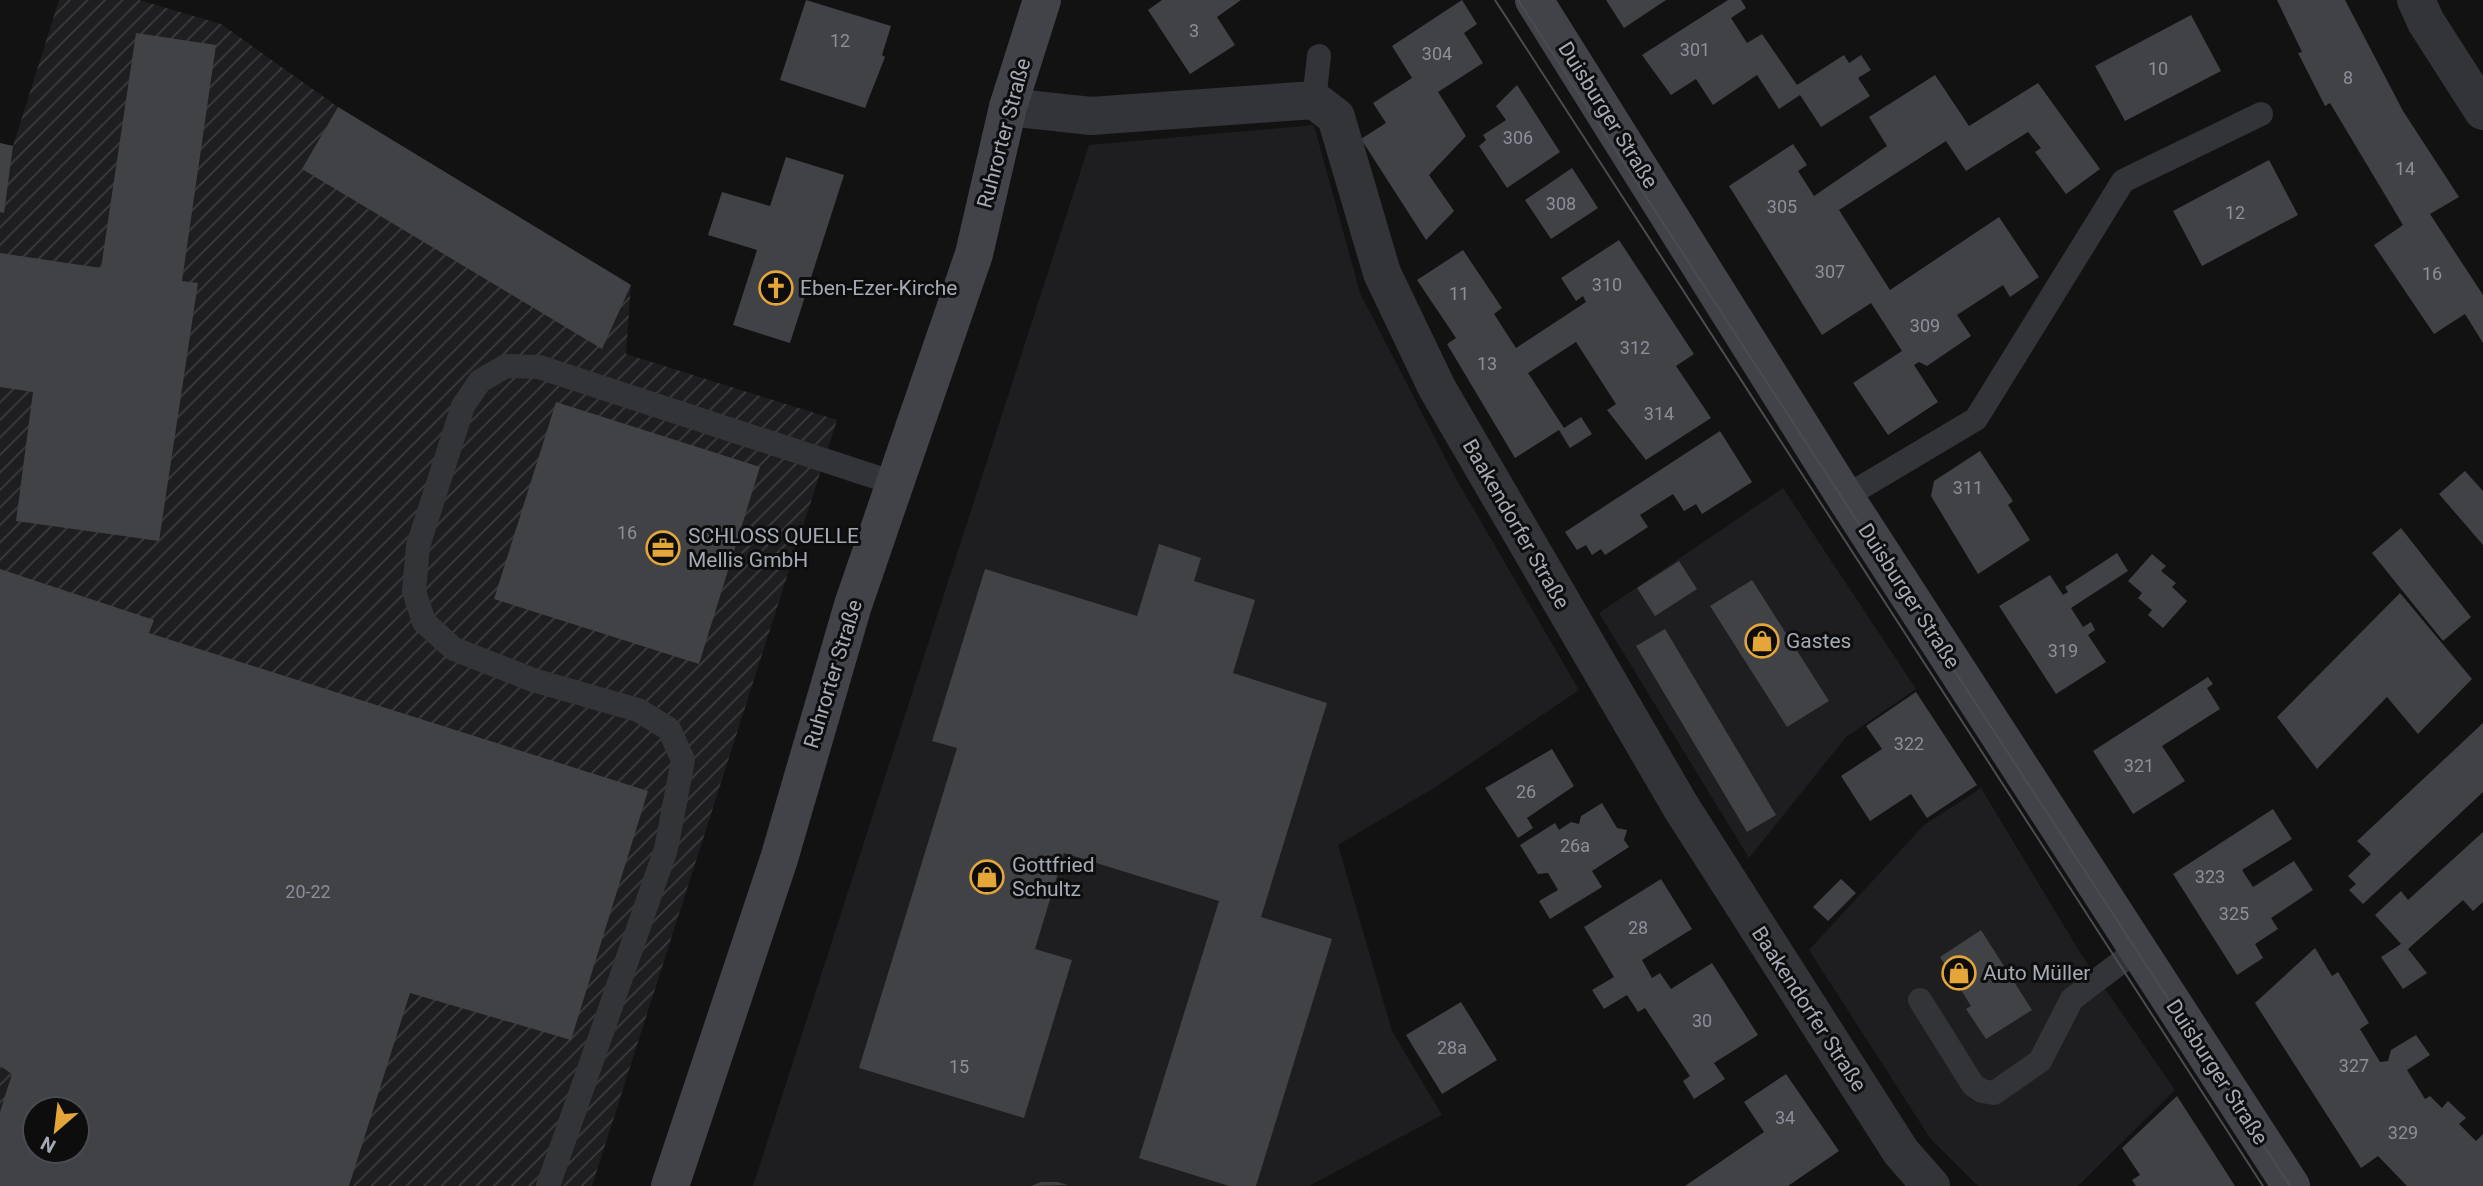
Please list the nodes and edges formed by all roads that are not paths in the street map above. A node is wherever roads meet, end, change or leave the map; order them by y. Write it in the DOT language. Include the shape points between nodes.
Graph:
graph roads {
  1 [pos="1042,0"];
  2 [pos="1534,0"];
  3 [pos="2416,0"];
  4 [pos="1319,56"];
  5 [pos="1314,100"];
  6 [pos="1008,107"];
  7 [pos="2483,111"];
  8 [pos="2261,114"];
  9 [pos="894,483"];
  10 [pos="1846,497"];
  11 [pos="2137,950"];
  12 [pos="1920,1000"];
  13 [pos="548,1186"];
  14 [pos="670,1186"];
  15 [pos="1931,1186"];
  16 [pos="2291,1186"];
  1 -- 6 [label="main road, Ruhrorter Straße"];
  2 -- 10 [label="main road, Duisburger Straße"];
  3 -- 7 [label="street"];
  4 -- 5 [label="lane"];
  5 -- 6 [label="street" via="1091,116"];
  5 -- 15 [label="street, Baakendorfer Straße" via="1336,117 1382,273 1437,388 1681,807 1901,1152"];
  6 -- 9 [label="main road, Ruhrorter Straße" via="974,254"];
  8 -- 10 [label="lane" via="2123,181 1976,419"];
  9 -- 13 [label="lane" via="539,368 506,366 480,382 463,406 418,546 414,591 424,622 454,649 534,680 638,710 669,729 683,760 666,849"];
  9 -- 14 [label="main road, Ruhrorter Straße" via="853,605 779,859"];
  10 -- 11 [label="main road, Duisburger Straße"];
  11 -- 12 [label="lane" via="2072,999 2040,1061 1994,1093 1973,1085"];
  11 -- 16 [label="main road, Duisburger Straße"];
}
